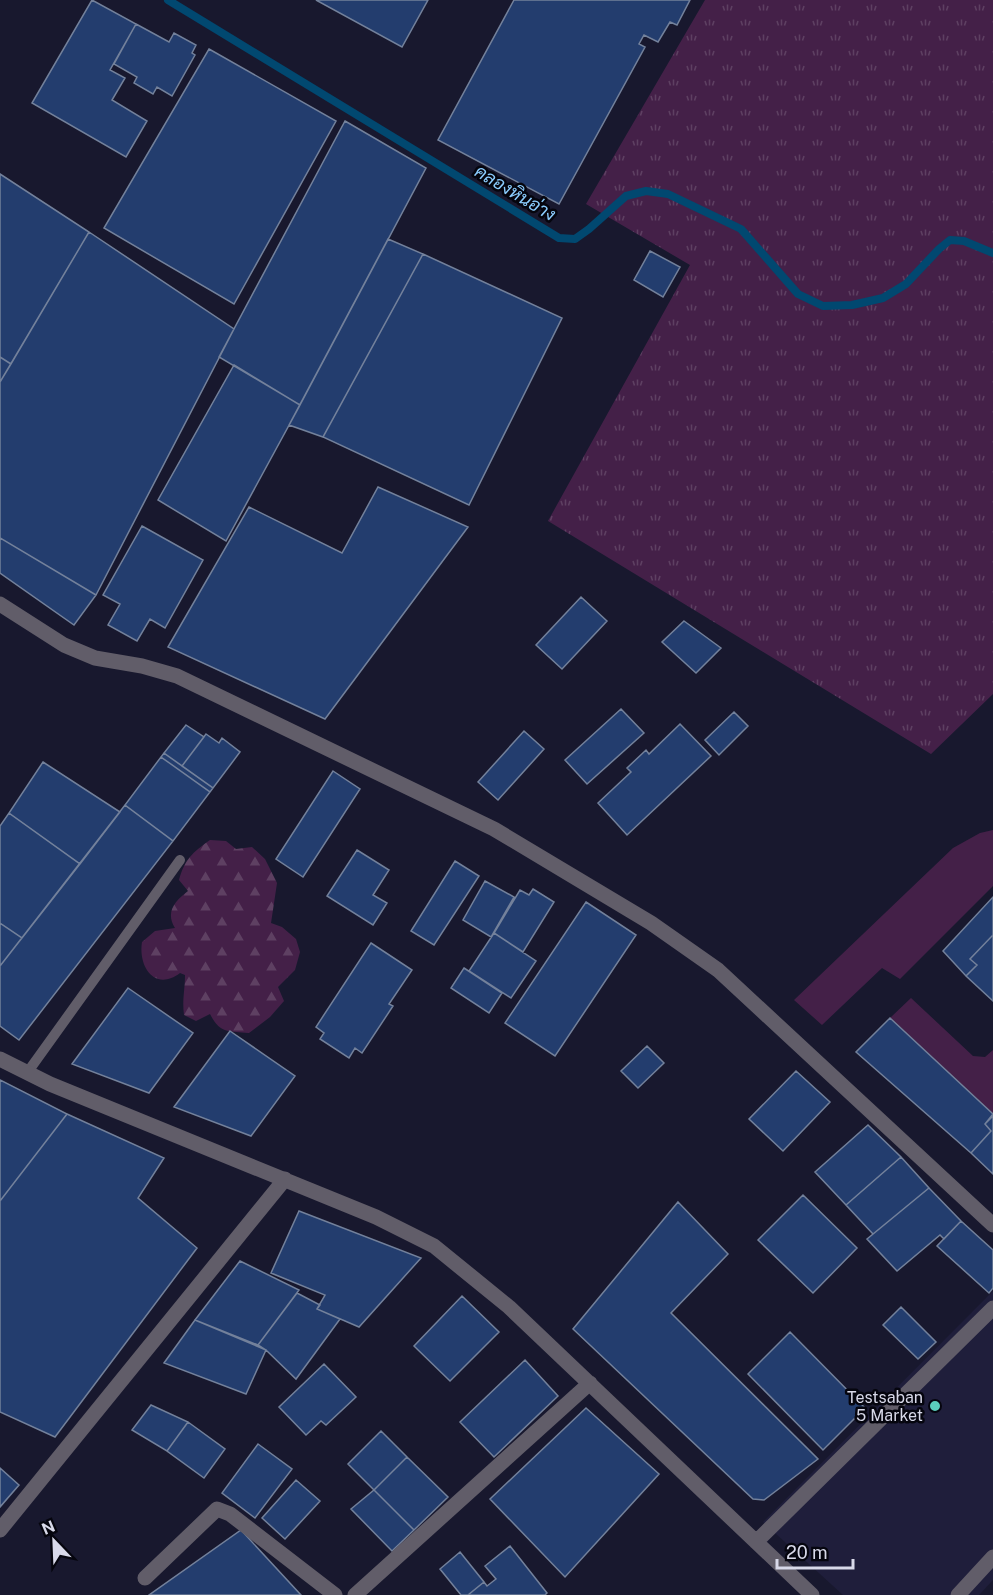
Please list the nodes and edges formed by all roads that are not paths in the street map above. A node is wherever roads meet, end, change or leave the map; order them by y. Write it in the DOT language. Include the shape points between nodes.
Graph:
graph roads {
  1 [pos="0,604"];
  2 [pos="180,860"];
  3 [pos="0,1059"];
  4 [pos="27,1073"];
  5 [pos="285,1179"];
  6 [pos="993,1225"];
  7 [pos="993,1308"];
  8 [pos="590,1383"];
  9 [pos="0,1530"];
  10 [pos="756,1542"];
  11 [pos="993,1557"];
  12 [pos="145,1578"];
  13 [pos="335,1595"];
  14 [pos="355,1595"];
  15 [pos="812,1595"];
  16 [pos="958,1595"];
  1 -- 6 [label="street" via="63,645 95,658 177,676 494,829 651,923 718,970"];
  2 -- 4 [label="lane"];
  3 -- 4 [label="street"];
  4 -- 5 [label="street"];
  5 -- 8 [label="street" via="434,1246 509,1307"];
  5 -- 9 [label="street"];
  7 -- 10 [label="street"];
  8 -- 10 [label="street"];
  8 -- 14 [label="street"];
  10 -- 15 [label="street"];
  11 -- 16 [label="street"];
  12 -- 13 [label="street" via="217,1509 230,1514"];
}
